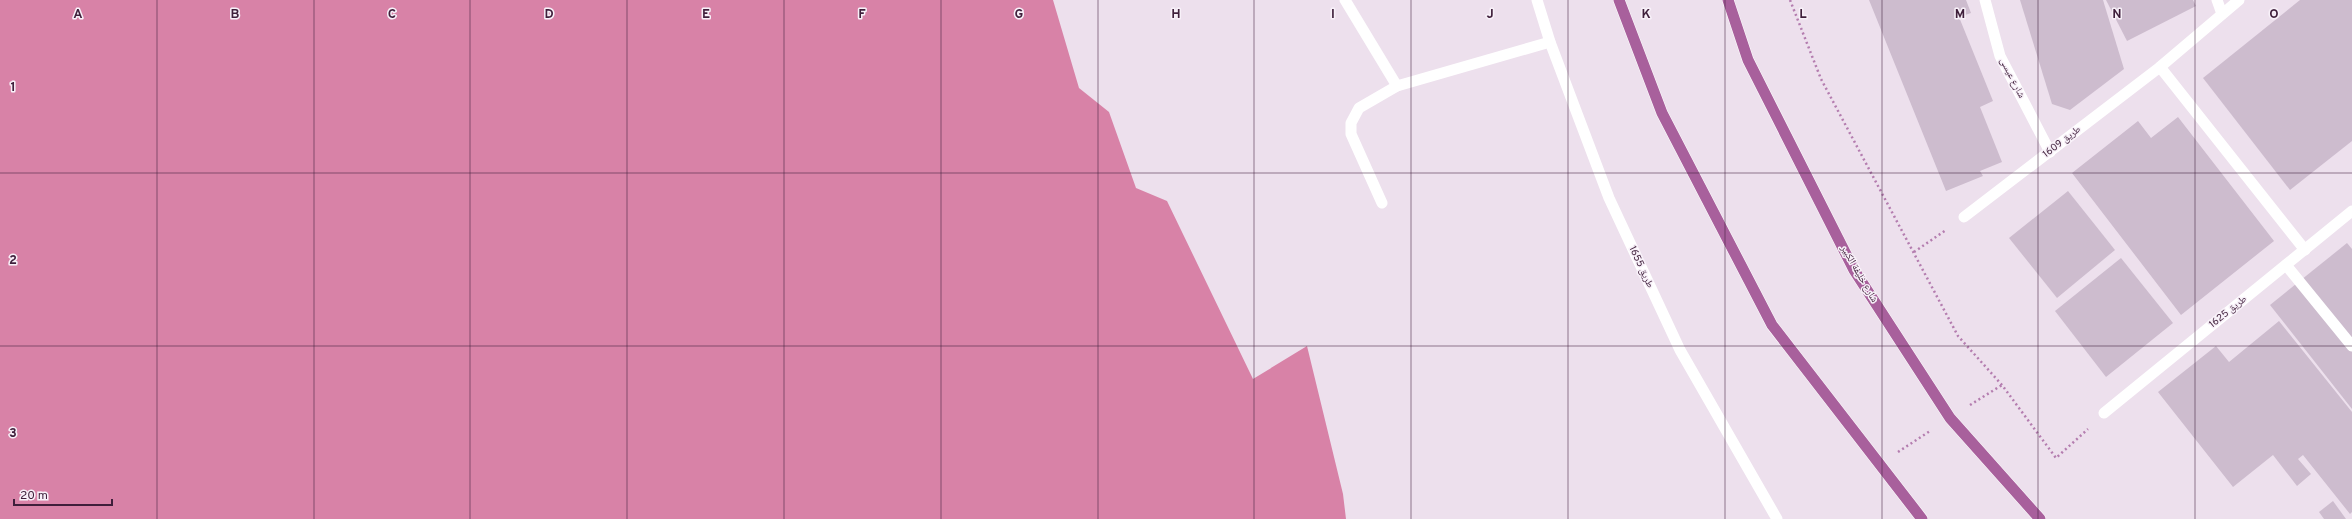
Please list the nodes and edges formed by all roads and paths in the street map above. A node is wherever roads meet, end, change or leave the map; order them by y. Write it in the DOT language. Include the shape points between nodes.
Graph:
graph roads {
  1 [pos="1345,0"];
  2 [pos="1537,0"];
  3 [pos="1619,0"];
  4 [pos="1728,0"];
  5 [pos="1790,0"];
  6 [pos="1985,0"];
  7 [pos="2217,0"];
  8 [pos="2239,0"];
  9 [pos="2222,14"];
  10 [pos="1550,42"];
  11 [pos="2160,67"];
  12 [pos="1397,86"];
  13 [pos="2050,152"];
  14 [pos="1382,203"];
  15 [pos="2352,211"];
  16 [pos="1964,217"];
  17 [pos="2305,250"];
  18 [pos="1914,252"];
  19 [pos="2286,265"];
  20 [pos="2352,346"];
  21 [pos="2002,385"];
  22 [pos="2104,413"];
  23 [pos="1950,418"];
  24 [pos="1878,464"];
  25 [pos="1776,519"];
  26 [pos="1922,519"];
  27 [pos="2040,519"];
  1 -- 12 [label="street"];
  2 -- 10 [label="street, طريق 1655"];
  3 -- 24 [label="main road" via="1662,113 1772,325"];
  4 -- 23 [label="main road, شارع خليفة الكبير" via="1748,60 1854,270"];
  5 -- 18 [label="path" via="1821,79"];
  6 -- 13 [label="street, شارع عيسى" via="2000,56"];
  7 -- 9 [label="street"];
  8 -- 9 [label="street, طريق 1609"];
  9 -- 11 [label="street, طريق 1609"];
  10 -- 12 [label="street"];
  10 -- 25 [label="street, طريق 1655" via="1609,198 1680,350"];
  11 -- 13 [label="street, طريق 1609"];
  11 -- 17 [label="street"];
  12 -- 14 [label="street" via="1359,108 1351,123 1351,134"];
  13 -- 16 [label="street, طريق 1609"];
  15 -- 17 [label="street, طريق 1625"];
  16 -- 18 [label="path"];
  17 -- 19 [label="street, طريق 1625"];
  18 -- 21 [label="path" via="1958,336"];
  19 -- 20 [label="street"];
  19 -- 22 [label="street, طريق 1625"];
  21 -- 22 [label="path" via="2056,458"];
  21 -- 23 [label="path"];
  23 -- 24 [label="path"];
  23 -- 27 [label="main road, شارع خليفة الكبير"];
  24 -- 26 [label="main road"];
}
